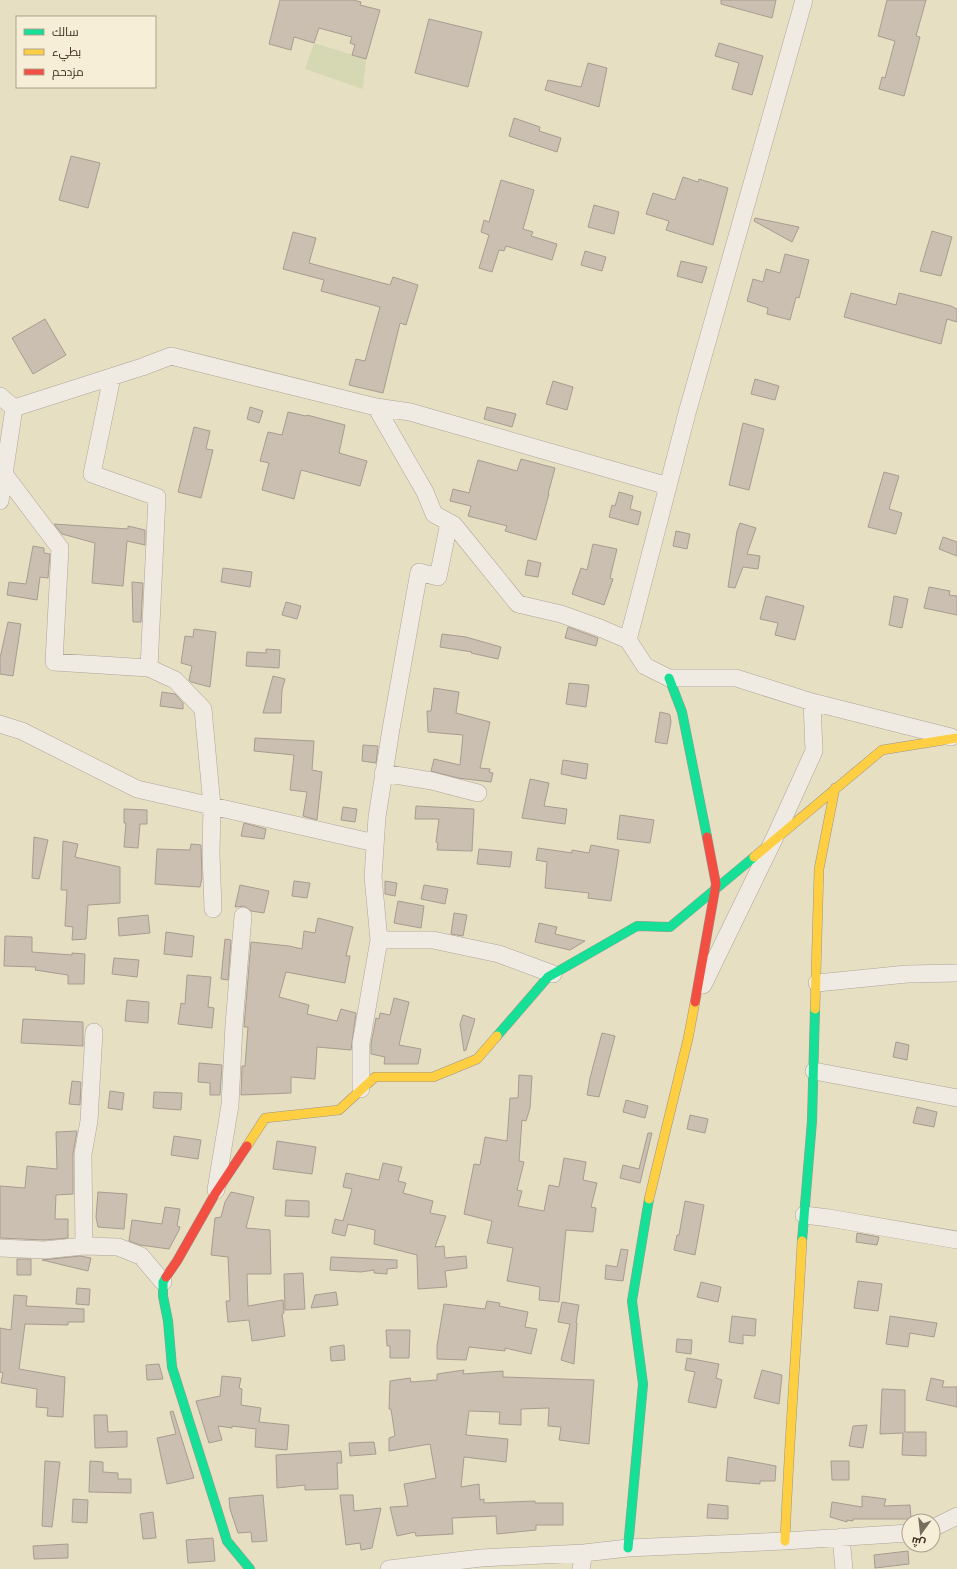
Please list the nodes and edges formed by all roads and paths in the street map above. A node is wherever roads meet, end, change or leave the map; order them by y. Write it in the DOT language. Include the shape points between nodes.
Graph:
graph roads {
  1 [pos="804,0"];
  2 [pos="112,377"];
  3 [pos="0,396"];
  4 [pos="376,407"];
  5 [pos="14,408"];
  6 [pos="4,474"];
  7 [pos="668,486"];
  8 [pos="0,501"];
  9 [pos="449,523"];
  10 [pos="628,640"];
  11 [pos="149,668"];
  12 [pos="669,678"];
  13 [pos="812,702"];
  14 [pos="0,724"];
  15 [pos="957,738"];
  16 [pos="383,773"];
  17 [pos="835,788"];
  18 [pos="478,793"];
  19 [pos="212,806"];
  20 [pos="774,839"];
  21 [pos="375,843"];
  22 [pos="715,888"];
  23 [pos="213,909"];
  24 [pos="243,916"];
  25 [pos="379,940"];
  26 [pos="957,973"];
  27 [pos="553,974"];
  28 [pos="817,983"];
  29 [pos="695,1001"];
  30 [pos="94,1032"];
  31 [pos="814,1071"];
  32 [pos="361,1089"];
  33 [pos="957,1098"];
  34 [pos="215,1194"];
  35 [pos="804,1215"];
  36 [pos="957,1240"];
  37 [pos="84,1246"];
  38 [pos="0,1248"];
  39 [pos="163,1282"];
  40 [pos="957,1516"];
  41 [pos="941,1524"];
  42 [pos="901,1533"];
  43 [pos="841,1537"];
  44 [pos="785,1541"];
  45 [pos="628,1548"];
  46 [pos="583,1561"];
  47 [pos="250,1569"];
  48 [pos="389,1569"];
  49 [pos="844,1569"];
  1 -- 7 [label="street"];
  2 -- 4 [label="street" via="171,356"];
  2 -- 5 [label="street"];
  2 -- 11 [label="street" via="92,474 158,497"];
  3 -- 5 [label="street"];
  4 -- 7 [label="street" via="410,412"];
  4 -- 9 [label="street" via="425,492 434,514"];
  5 -- 6 [label="street"];
  6 -- 8 [label="street"];
  6 -- 11 [label="street" via="60,548 54,662"];
  7 -- 10 [label="street"];
  9 -- 10 [label="street" via="454,525 518,604 561,614"];
  9 -- 16 [label="street" via="438,577 419,572"];
  10 -- 12 [label="street" via="645,666"];
  11 -- 19 [label="street" via="176,680 204,709"];
  12 -- 13 [label="street" via="736,678"];
  12 -- 22 [label="street" via="682,712"];
  13 -- 15 [label="street"];
  13 -- 20 [label="street" via="814,750"];
  14 -- 19 [label="street" via="22,731 137,789"];
  15 -- 17 [label="street" via="882,750"];
  16 -- 18 [label="street" via="432,781"];
  16 -- 21 [label="street"];
  17 -- 20 [label="street"];
  17 -- 28 [label="street" via="819,869"];
  19 -- 21 [label="street"];
  19 -- 23 [label="street"];
  20 -- 22 [label="street"];
  20 -- 29 [label="street"];
  21 -- 25 [label="street" via="373,877"];
  22 -- 27 [label="street" via="670,927 637,926"];
  22 -- 29 [label="street"];
  24 -- 34 [label="street" via="230,1105"];
  25 -- 27 [label="street" via="433,940 499,954"];
  25 -- 32 [label="street" via="361,1043"];
  26 -- 28 [label="street" via="907,974"];
  27 -- 32 [label="street" via="477,1059 433,1077 375,1077"];
  28 -- 31 [label="street"];
  29 -- 45 [label="street" via="649,1199 632,1300 643,1384"];
  30 -- 37 [label="street" via="89,1121 83,1154"];
  31 -- 33 [label="street"];
  31 -- 35 [label="street"];
  32 -- 34 [label="street" via="339,1110 265,1118"];
  34 -- 39 [label="street" via="178,1261"];
  35 -- 36 [label="street"];
  35 -- 44 [label="street"];
  37 -- 38 [label="street" via="44,1250"];
  37 -- 39 [label="street" via="118,1247 141,1256"];
  39 -- 47 [label="street" via="162,1296 168,1320 172,1367 227,1540"];
  40 -- 41 [label="street"];
  42 -- 43 [label="street"];
  43 -- 44 [label="street"];
  43 -- 49 [label="street"];
  44 -- 45 [label="street"];
  45 -- 46 [label="street"];
  46 -- 48 [label="street" via="481,1558"];
}
